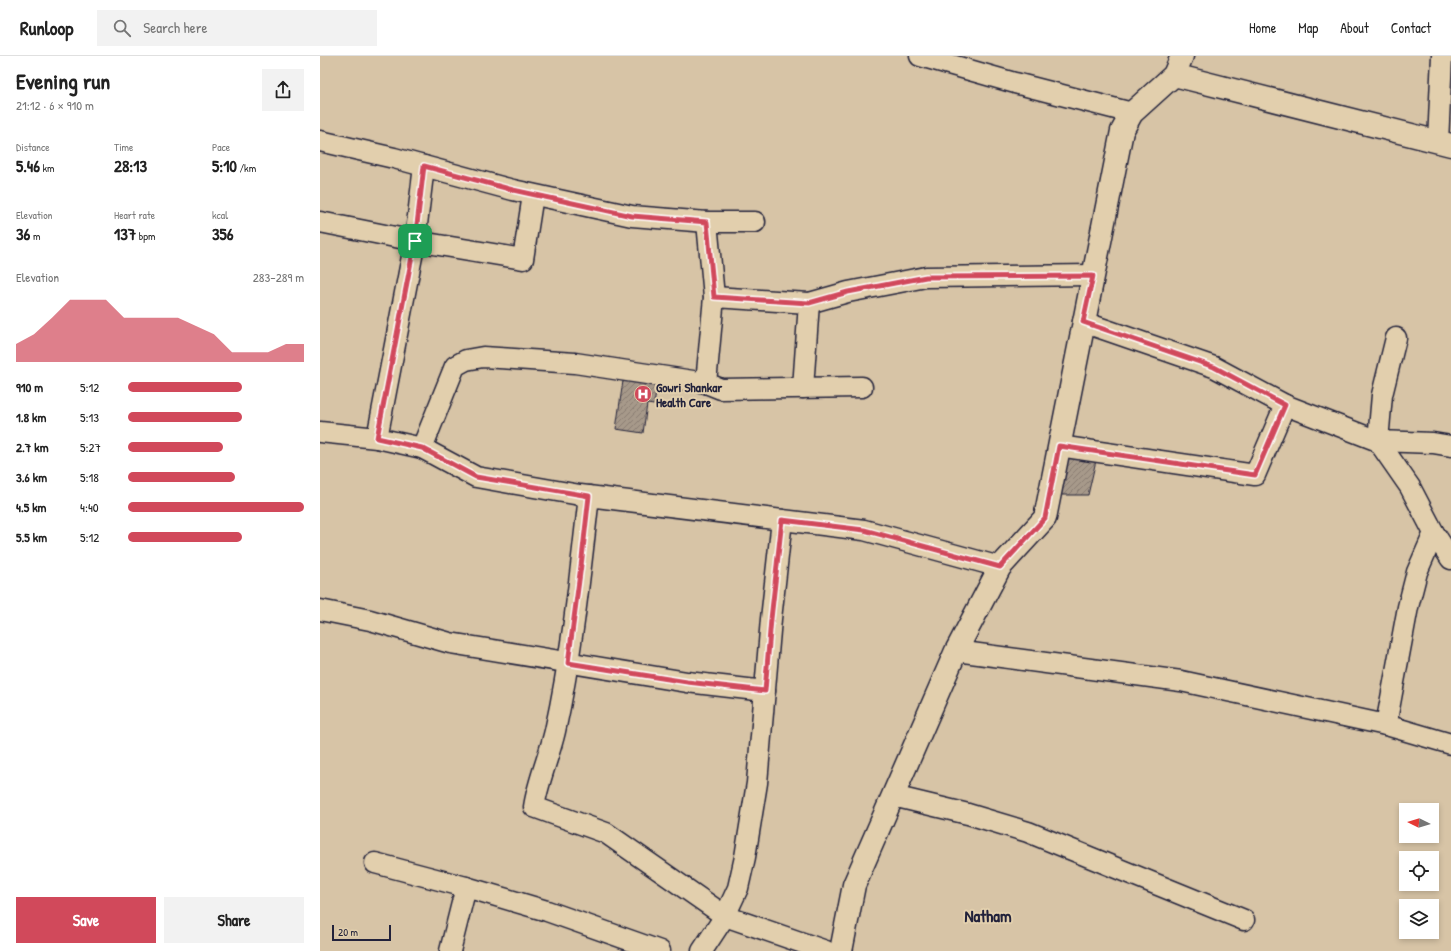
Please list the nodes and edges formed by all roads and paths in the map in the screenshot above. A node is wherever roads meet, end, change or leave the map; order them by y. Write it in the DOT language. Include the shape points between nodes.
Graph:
graph roads {
  1 [pos="920,56"];
  2 [pos="1442,56"];
  3 [pos="1178,65"];
  4 [pos="1132,113"];
  5 [pos="320,141"];
  6 [pos="1445,144"];
  7 [pos="424,166"];
  8 [pos="533,195"];
  9 [pos="320,222"];
  10 [pos="707,222"];
  11 [pos="755,222"];
  12 [pos="415,241"];
  13 [pos="1093,276"];
  14 [pos="714,297"];
  15 [pos="809,303"];
  16 [pos="1083,322"];
  17 [pos="1396,338"];
  18 [pos="706,383"];
  19 [pos="862,387"];
  20 [pos="803,388"];
  21 [pos="1285,405"];
  22 [pos="1451,430"];
  23 [pos="320,432"];
  24 [pos="377,438"];
  25 [pos="1378,441"];
  26 [pos="1442,444"];
  27 [pos="1059,446"];
  28 [pos="422,448"];
  29 [pos="589,496"];
  30 [pos="782,520"];
  31 [pos="1434,533"];
  32 [pos="1451,559"];
  33 [pos="1000,567"];
  34 [pos="320,610"];
  35 [pos="956,651"];
  36 [pos="568,663"];
  37 [pos="765,691"];
  38 [pos="1386,725"];
  39 [pos="1451,744"];
  40 [pos="893,796"];
  41 [pos="375,863"];
  42 [pos="466,887"];
  43 [pos="725,916"];
  44 [pos="1244,920"];
  45 [pos="450,951"];
  46 [pos="660,951"];
  47 [pos="702,951"];
  48 [pos="826,951"];
  49 [pos="841,951"];
  1 -- 4 [label="street" via="1015,84"];
  2 -- 6 [label="street"];
  3 -- 4 [label="street"];
  3 -- 6 [label="street"];
  4 -- 13 [label="street" via="1122,131"];
  5 -- 7 [label="street"];
  7 -- 8 [label="street"];
  7 -- 12 [label="street"];
  8 -- 10 [label="street" via="632,216"];
  8 -- 12 [label="street" via="523,259"];
  9 -- 12 [label="street"];
  10 -- 11 [label="street"];
  10 -- 14 [label="street"];
  12 -- 24 [label="street"];
  13 -- 15 [label="street" via="926,277 848,292"];
  13 -- 16 [label="street"];
  14 -- 15 [label="street"];
  14 -- 18 [label="street"];
  15 -- 20 [label="street"];
  16 -- 21 [label="street" via="1214,367"];
  16 -- 27 [label="street"];
  17 -- 25 [label="street" via="1382,395"];
  18 -- 20 [label="street" via="722,389"];
  18 -- 28 [label="street" via="575,363 483,357 466,360 455,366"];
  19 -- 20 [label="street"];
  21 -- 25 [label="street"];
  21 -- 27 [label="street" via="1255,475"];
  22 -- 26 [label="street"];
  23 -- 24 [label="street"];
  24 -- 28 [label="street"];
  25 -- 26 [label="street"];
  25 -- 31 [label="street" via="1410,487"];
  27 -- 33 [label="street" via="1045,518"];
  28 -- 29 [label="street" via="476,477"];
  29 -- 30 [label="street"];
  29 -- 36 [label="street"];
  30 -- 33 [label="street" via="864,530"];
  30 -- 37 [label="street"];
  31 -- 32 [label="street"];
  31 -- 38 [label="street" via="1417,572 1408,607"];
  33 -- 35 [label="street"];
  34 -- 36 [label="street" via="370,620 450,643"];
  35 -- 38 [label="street" via="1181,681"];
  35 -- 40 [label="street"];
  36 -- 37 [label="street" via="687,682"];
  36 -- 43 [label="street" via="554,732 534,807 606,833"];
  37 -- 43 [label="street" via="757,783 745,857 738,888"];
  38 -- 39 [label="street"];
  40 -- 44 [label="street" via="1028,832"];
  40 -- 49 [label="street" via="854,886"];
  41 -- 42 [label="street"];
  42 -- 45 [label="street"];
  42 -- 46 [label="street" via="547,911"];
  43 -- 47 [label="street"];
  43 -- 48 [label="street"];
}
